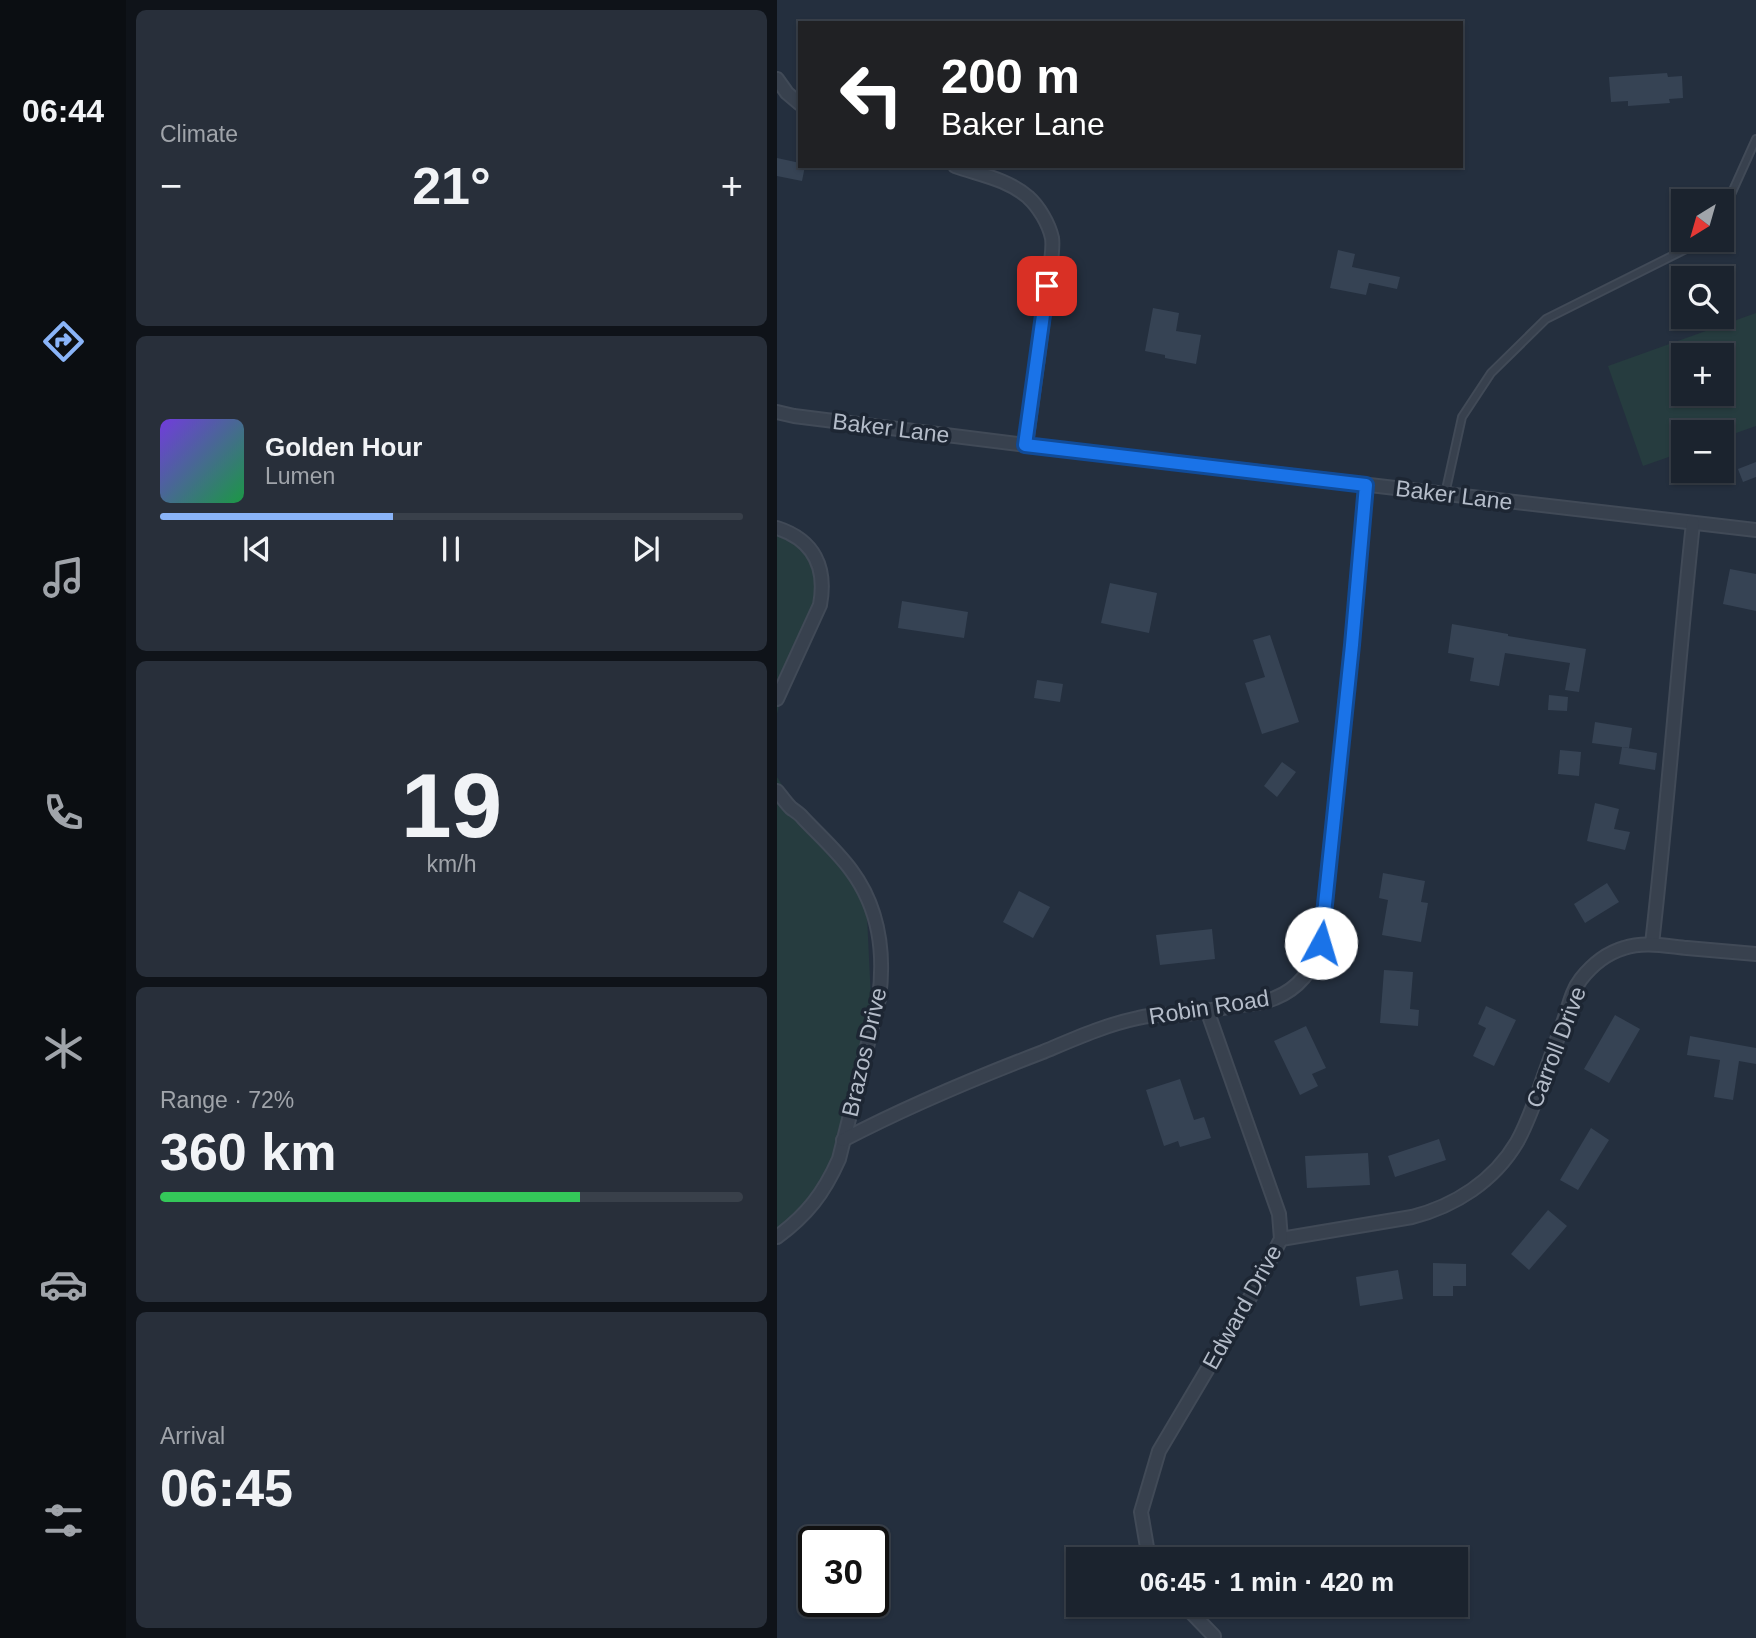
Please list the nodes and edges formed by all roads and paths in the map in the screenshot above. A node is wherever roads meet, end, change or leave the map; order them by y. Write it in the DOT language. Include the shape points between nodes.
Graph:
graph roads {
  1 [pos="777,79"];
  2 [pos="798,102"];
  3 [pos="1756,139"];
  4 [pos="961,168"];
  5 [pos="1734,189"];
  6 [pos="1682,252"];
  7 [pos="777,412"];
  8 [pos="1025,445"];
  9 [pos="1366,485"];
  10 [pos="1445,494"];
  11 [pos="1693,523"];
  12 [pos="777,528"];
  13 [pos="1756,530"];
  14 [pos="777,699"];
  15 [pos="777,791"];
  16 [pos="1652,944"];
  17 [pos="1756,954"];
  18 [pos="1207,1010"];
  19 [pos="843,1140"];
  20 [pos="777,1237"];
  21 [pos="1281,1240"];
  22 [pos="1147,1547"];
  23 [pos="1196,1617"];
  24 [pos="1214,1636"];
  1 -- 2 [label="street"];
  3 -- 5 [label="lane"];
  4 -- 8 [label="street" via="1011,184 1030,198 1052,240"];
  6 -- 10 [label="lane" via="1546,318 1491,373 1462,417"];
  7 -- 8 [label="street, Baker Lane"];
  8 -- 9 [label="street, Baker Lane"];
  9 -- 10 [label="street, Baker Lane"];
  9 -- 18 [label="street, Robin Road" via="1317,957 1298,984 1280,996"];
  10 -- 11 [label="street, Baker Lane"];
  11 -- 13 [label="street, Baker Lane"];
  11 -- 16 [label="street"];
  12 -- 14 [label="street" via="810,548 821,568 823,590"];
  15 -- 19 [label="street, Brazos Drive" via="850,868 876,919 882,956 879,999"];
  16 -- 17 [label="street, Carroll Drive"];
  16 -- 21 [label="street, Carroll Drive" via="1623,948 1605,957 1580,980 1527,1122 1503,1162 1487,1178 1429,1213"];
  18 -- 19 [label="street, Robin Road" via="1114,1024 996,1070"];
  18 -- 21 [label="street, Edward Drive" via="1279,1214"];
  19 -- 20 [label="street, Brazos Drive" via="835,1168 817,1200"];
  21 -- 22 [label="street, Edward Drive" via="1159,1451 1141,1512"];
  23 -- 24 [label="street"];
}
